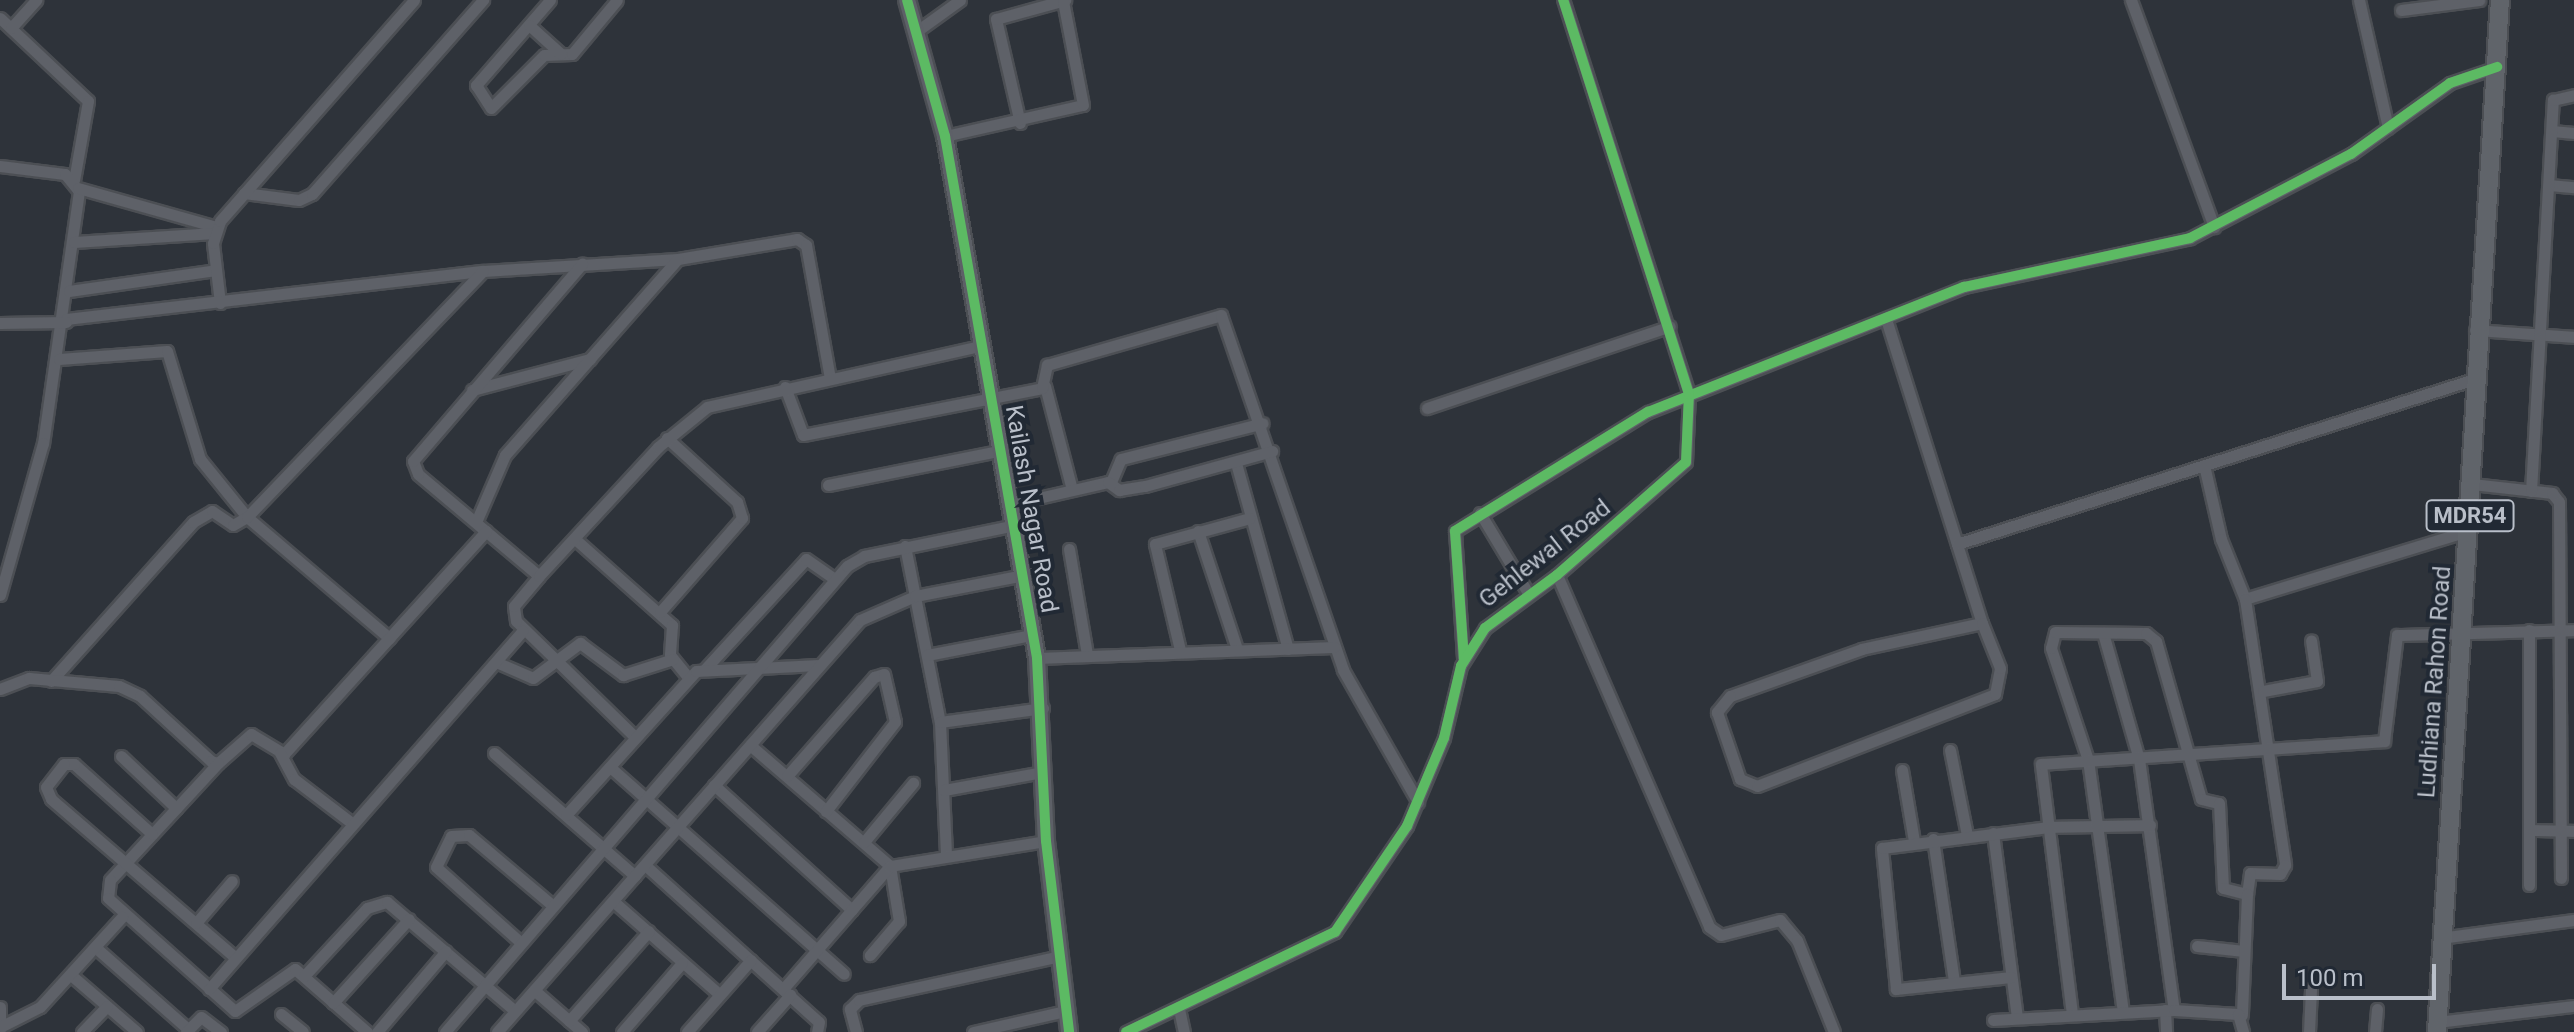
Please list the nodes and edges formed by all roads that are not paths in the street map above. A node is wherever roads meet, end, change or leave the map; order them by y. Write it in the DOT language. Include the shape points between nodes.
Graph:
graph roads {
  1 [pos="36,0"];
  2 [pos="413,0"];
  3 [pos="483,0"];
  4 [pos="550,0"];
  5 [pos="617,0"];
  6 [pos="907,0"];
  7 [pos="960,0"];
  8 [pos="1064,0"];
  9 [pos="1563,0"];
  10 [pos="2131,0"];
  11 [pos="2359,0"];
  12 [pos="2479,0"];
  13 [pos="2490,0"];
  14 [pos="2500,0"];
  15 [pos="2451,1"];
  16 [pos="2401,10"];
  17 [pos="0,18"];
  18 [pos="529,25"];
  19 [pos="11,28"];
  20 [pos="917,31"];
  21 [pos="562,55"];
  22 [pos="2492,67"];
  23 [pos="2574,95"];
  24 [pos="1020,123"];
  25 [pos="2388,128"];
  26 [pos="2552,131"];
  27 [pos="2574,133"];
  28 [pos="945,136"];
  29 [pos="0,166"];
  30 [pos="76,184"];
  31 [pos="2549,185"];
  32 [pos="2574,187"];
  33 [pos="244,193"];
  34 [pos="2214,227"];
  35 [pos="216,230"];
  36 [pos="74,242"];
  37 [pos="678,259"];
  38 [pos="582,264"];
  39 [pos="216,270"];
  40 [pos="483,271"];
  41 [pos="69,291"];
  42 [pos="220,303"];
  43 [pos="1886,319"];
  44 [pos="66,321"];
  45 [pos="0,323"];
  46 [pos="1670,326"];
  47 [pos="2477,330"];
  48 [pos="2539,334"];
  49 [pos="2574,337"];
  50 [pos="981,346"];
  51 [pos="59,359"];
  52 [pos="591,359"];
  53 [pos="830,378"];
  54 [pos="2468,381"];
  55 [pos="1045,386"];
  56 [pos="785,387"];
  57 [pos="471,391"];
  58 [pos="1689,394"];
  59 [pos="991,401"];
  60 [pos="1427,408"];
  61 [pos="1263,423"];
  62 [pos="667,438"];
  63 [pos="1003,450"];
  64 [pos="1272,451"];
  65 [pos="1236,463"];
  66 [pos="2204,465"];
  67 [pos="1111,482"];
  68 [pos="2472,484"];
  69 [pos="828,485"];
  70 [pos="1072,490"];
  71 [pos="2531,491"];
  72 [pos="1012,504"];
  73 [pos="1480,513"];
  74 [pos="247,517"];
  75 [pos="1250,518"];
  76 [pos="1015,525"];
  77 [pos="481,526"];
  78 [pos="1198,531"];
  79 [pos="2458,534"];
  80 [pos="575,539"];
  81 [pos="1957,544"];
  82 [pos="905,546"];
  83 [pos="1069,549"];
  84 [pos="1024,575"];
  85 [pos="1557,575"];
  86 [pos="539,576"];
  87 [pos="835,579"];
  88 [pos="1528,593"];
  89 [pos="0,595"];
  90 [pos="915,596"];
  91 [pos="2245,599"];
  92 [pos="660,612"];
  93 [pos="1982,623"];
  94 [pos="2457,630"];
  95 [pos="2529,630"];
  96 [pos="2558,630"];
  97 [pos="2574,630"];
  98 [pos="522,631"];
  99 [pos="2103,633"];
  100 [pos="1032,635"];
  101 [pos="389,638"];
  102 [pos="2311,640"];
  103 [pos="1334,647"];
  104 [pos="1237,649"];
  105 [pos="1288,649"];
  106 [pos="1180,650"];
  107 [pos="1087,654"];
  108 [pos="927,655"];
  109 [pos="1037,658"];
  110 [pos="673,659"];
  111 [pos="1464,660"];
  112 [pos="496,662"];
  113 [pos="555,662"];
  114 [pos="819,665"];
  115 [pos="705,669"];
  116 [pos="754,670"];
  117 [pos="688,677"];
  118 [pos="51,681"];
  119 [pos="0,689"];
  120 [pos="2263,691"];
  121 [pos="1043,708"];
  122 [pos="940,722"];
  123 [pos="635,737"];
  124 [pos="750,745"];
  125 [pos="2271,749"];
  126 [pos="1950,750"];
  127 [pos="280,753"];
  128 [pos="494,753"];
  129 [pos="121,756"];
  130 [pos="2190,756"];
  131 [pos="2139,759"];
  132 [pos="2088,760"];
  133 [pos="218,763"];
  134 [pos="610,767"];
  135 [pos="1902,770"];
  136 [pos="1043,772"];
  137 [pos="787,776"];
  138 [pos="913,783"];
  139 [pos="714,785"];
  140 [pos="944,790"];
  141 [pos="645,797"];
  142 [pos="1418,802"];
  143 [pos="176,808"];
  144 [pos="826,811"];
  145 [pos="566,815"];
  146 [pos="353,824"];
  147 [pos="2150,825"];
  148 [pos="2098,826"];
  149 [pos="678,827"];
  150 [pos="2049,827"];
  151 [pos="2530,830"];
  152 [pos="2568,831"];
  153 [pos="1993,833"];
  154 [pos="152,834"];
  155 [pos="1967,835"];
  156 [pos="1933,839"];
  157 [pos="1046,841"];
  158 [pos="1914,841"];
  159 [pos="864,842"];
  160 [pos="600,846"];
  161 [pos="946,855"];
  162 [pos="125,863"];
  163 [pos="645,865"];
  164 [pos="890,866"];
  165 [pos="635,876"];
  166 [pos="2561,878"];
  167 [pos="232,881"];
  168 [pos="2529,885"];
  169 [pos="2247,894"];
  170 [pos="613,901"];
  171 [pos="551,904"];
  172 [pos="852,910"];
  173 [pos="122,917"];
  174 [pos="409,919"];
  175 [pos="2574,920"];
  176 [pos="196,923"];
  177 [pos="649,931"];
  178 [pos="2438,938"];
  179 [pos="519,941"];
  180 [pos="2197,946"];
  181 [pos="95,947"];
  182 [pos="818,949"];
  183 [pos="446,951"];
  184 [pos="2244,951"];
  185 [pos="870,955"];
  186 [pos="235,957"];
  187 [pos="1056,957"];
  188 [pos="751,960"];
  189 [pos="682,963"];
  190 [pos="844,974"];
  191 [pos="71,975"];
  192 [pos="304,976"];
  193 [pos="2011,977"];
  194 [pos="1954,982"];
  195 [pos="484,985"];
  196 [pos="209,989"];
  197 [pos="2311,989"];
  198 [pos="534,990"];
  199 [pos="787,992"];
  200 [pos="720,995"];
  201 [pos="333,1003"];
  202 [pos="107,1006"];
  203 [pos="2574,1006"];
  204 [pos="0,1007"];
  205 [pos="1179,1009"];
  206 [pos="2377,1009"];
  207 [pos="2170,1010"];
  208 [pos="515,1011"];
  209 [pos="1065,1011"];
  210 [pos="2123,1012"];
  211 [pos="281,1014"];
  212 [pos="2072,1014"];
  213 [pos="2242,1015"];
  214 [pos="2017,1017"];
  215 [pos="1993,1020"];
  216 [pos="569,1021"];
  217 [pos="1,1028"];
  218 [pos="2434,1029"];
  219 [pos="187,1031"];
  220 [pos="82,1032"];
  221 [pos="137,1032"];
  222 [pos="221,1032"];
  223 [pos="303,1032"];
  224 [pos="367,1032"];
  225 [pos="377,1032"];
  226 [pos="445,1032"];
  227 [pos="497,1032"];
  228 [pos="582,1032"];
  229 [pos="622,1032"];
  230 [pos="687,1032"];
  231 [pos="757,1032"];
  232 [pos="817,1032"];
  233 [pos="856,1032"];
  234 [pos="973,1032"];
  235 [pos="1069,1032"];
  236 [pos="1126,1032"];
  237 [pos="1184,1032"];
  238 [pos="1834,1032"];
  239 [pos="2166,1032"];
  240 [pos="2243,1032"];
  241 [pos="2309,1032"];
  242 [pos="2375,1032"];
  1 -- 19 [label="street"];
  2 -- 33 [label="street"];
  3 -- 33 [label="street" via="312,194 299,200"];
  4 -- 18 [label="street"];
  5 -- 21 [label="street" via="574,52"];
  6 -- 20 [label="street, Kailash Nagar Road"];
  7 -- 20 [label="street"];
  8 -- 24 [label="street" via="1083,105"];
  8 -- 24 [label="street" via="996,19"];
  9 -- 46 [label="street, Gehlewal Road"];
  10 -- 34 [label="street"];
  11 -- 25 [label="street"];
  12 -- 15 [label="street"];
  13 -- 22 [label="main road, Ludhiana Rahon Road / MDR54"];
  14 -- 22 [label="main road, Ludhiana Rahon Road / MDR54"];
  15 -- 16 [label="street"];
  17 -- 19 [label="street"];
  18 -- 21 [label="street"];
  18 -- 21 [label="street" via="476,85 491,108 544,55"];
  19 -- 30 [label="street" via="88,101"];
  20 -- 28 [label="street, Kailash Nagar Road"];
  22 -- 25 [label="street"];
  22 -- 47 [label="main road, Ludhiana Rahon Road / MDR54"];
  23 -- 26 [label="street" via="2554,97"];
  24 -- 28 [label="street"];
  25 -- 34 [label="street"];
  26 -- 27 [label="street"];
  26 -- 31 [label="street"];
  28 -- 50 [label="street, Kailash Nagar Road"];
  29 -- 30 [label="street"];
  30 -- 35 [label="street"];
  30 -- 36 [label="street"];
  31 -- 32 [label="street"];
  31 -- 48 [label="street"];
  33 -- 35 [label="street"];
  34 -- 43 [label="street" via="2190,238 1964,287"];
  35 -- 36 [label="street"];
  35 -- 39 [label="street"];
  36 -- 41 [label="street"];
  37 -- 38 [label="street"];
  37 -- 52 [label="street"];
  37 -- 53 [label="street" via="802,240"];
  38 -- 40 [label="street"];
  38 -- 57 [label="street"];
  39 -- 41 [label="street"];
  39 -- 42 [label="street"];
  40 -- 42 [label="street"];
  40 -- 74 [label="street"];
  41 -- 44 [label="street"];
  42 -- 44 [label="street"];
  43 -- 58 [label="street"];
  43 -- 81 [label="street"];
  44 -- 45 [label="street"];
  44 -- 51 [label="street"];
  46 -- 58 [label="street, Gehlewal Road"];
  46 -- 60 [label="street"];
  47 -- 48 [label="street"];
  47 -- 54 [label="main road, Ludhiana Rahon Road / MDR54"];
  47 -- 68 [label="main road, Ludhiana Rahon Road / MDR54"];
  48 -- 49 [label="street"];
  48 -- 71 [label="street"];
  50 -- 53 [label="street"];
  50 -- 59 [label="street, Kailash Nagar Road"];
  51 -- 74 [label="street" via="167,351 192,444"];
  51 -- 89 [label="street"];
  52 -- 57 [label="street"];
  52 -- 77 [label="street" via="505,455"];
  53 -- 56 [label="street"];
  54 -- 66 [label="street"];
  54 -- 79 [label="main road, Ludhiana Rahon Road / MDR54"];
  55 -- 59 [label="street"];
  55 -- 61 [label="street" via="1047,365 1221,315"];
  55 -- 70 [label="street"];
  56 -- 59 [label="street" via="803,435"];
  56 -- 62 [label="street" via="707,407"];
  57 -- 77 [label="street" via="413,461 418,474"];
  58 -- 73 [label="street"];
  58 -- 85 [label="street, Gehlewal Road" via="1686,462"];
  59 -- 63 [label="street, Kailash Nagar Road"];
  61 -- 64 [label="street"];
  61 -- 67 [label="street" via="1121,459"];
  62 -- 80 [label="street"];
  62 -- 92 [label="street" via="737,502 742,518"];
  63 -- 69 [label="street"];
  63 -- 72 [label="street, Kailash Nagar Road"];
  64 -- 65 [label="street"];
  64 -- 103 [label="street"];
  65 -- 67 [label="street" via="1123,490"];
  65 -- 75 [label="street"];
  66 -- 81 [label="street"];
  66 -- 91 [label="street" via="2221,539"];
  67 -- 70 [label="street"];
  68 -- 71 [label="street"];
  68 -- 94 [label="main road, Ludhiana Rahon Road / MDR54"];
  70 -- 72 [label="street"];
  71 -- 96 [label="street" via="2559,502"];
  72 -- 76 [label="street, Kailash Nagar Road"];
  73 -- 88 [label="street"];
  73 -- 111 [label="street" via="1455,531"];
  74 -- 101 [label="street"];
  74 -- 118 [label="street" via="233,525 216,512 202,515"];
  75 -- 78 [label="street"];
  75 -- 105 [label="street"];
  76 -- 82 [label="street"];
  76 -- 84 [label="street, Kailash Nagar Road"];
  77 -- 86 [label="street"];
  77 -- 101 [label="street"];
  78 -- 104 [label="street"];
  78 -- 106 [label="street" via="1154,548"];
  79 -- 91 [label="street"];
  79 -- 94 [label="main road, Ludhiana Rahon Road / MDR54"];
  80 -- 86 [label="street"];
  80 -- 92 [label="street"];
  81 -- 93 [label="street"];
  82 -- 87 [label="street" via="855,560"];
  82 -- 90 [label="street"];
  83 -- 107 [label="street"];
  84 -- 90 [label="street"];
  84 -- 100 [label="street, Kailash Nagar Road"];
  85 -- 88 [label="street, Gehlewal Road"];
  85 -- 238 [label="street" via="1709,927 1721,935 1780,920 1797,940"];
  86 -- 98 [label="street" via="514,606"];
  87 -- 115 [label="street" via="806,559"];
  87 -- 116 [label="street"];
  88 -- 111 [label="street, Gehlewal Road" via="1495,616"];
  90 -- 108 [label="street"];
  90 -- 114 [label="street" via="871,610"];
  91 -- 120 [label="street"];
  92 -- 110 [label="street" via="674,630"];
  93 -- 93 [label="street" via="2000,668 1995,694 1757,786 1740,779 1717,712 1730,696 1862,649"];
  94 -- 95 [label="street"];
  94 -- 125 [label="street" via="2397,635 2384,741"];
  94 -- 178 [label="main road, Ludhiana Rahon Road / MDR54"];
  95 -- 96 [label="street"];
  95 -- 151 [label="street"];
  96 -- 97 [label="street"];
  96 -- 152 [label="street"];
  98 -- 112 [label="street"];
  98 -- 113 [label="street"];
  99 -- 130 [label="street" via="2153,636"];
  99 -- 131 [label="street"];
  99 -- 132 [label="street" via="2055,632 2050,640"];
  100 -- 108 [label="street"];
  100 -- 109 [label="street, Kailash Nagar Road"];
  101 -- 127 [label="street"];
  102 -- 120 [label="street" via="2317,681"];
  103 -- 105 [label="street"];
  103 -- 142 [label="street"];
  104 -- 105 [label="street"];
  104 -- 106 [label="street"];
  106 -- 107 [label="street"];
  107 -- 109 [label="street"];
  108 -- 122 [label="street"];
  109 -- 121 [label="street, Kailash Nagar Road"];
  110 -- 113 [label="street" via="623,675 580,643"];
  110 -- 117 [label="street"];
  111 -- 142 [label="street, Gehlewal Road"];
  112 -- 113 [label="street" via="527,678"];
  112 -- 146 [label="street"];
  113 -- 123 [label="street"];
  114 -- 116 [label="street"];
  114 -- 124 [label="street"];
  115 -- 116 [label="street"];
  115 -- 117 [label="street"];
  116 -- 141 [label="street"];
  117 -- 123 [label="street"];
  118 -- 119 [label="street" via="24,678"];
  118 -- 133 [label="street" via="133,691"];
  120 -- 125 [label="street"];
  121 -- 122 [label="street"];
  121 -- 136 [label="street, Kailash Nagar Road"];
  122 -- 140 [label="street"];
  123 -- 134 [label="street"];
  124 -- 137 [label="street"];
  124 -- 139 [label="street"];
  125 -- 130 [label="street"];
  125 -- 169 [label="street" via="2285,869 2250,873"];
  126 -- 155 [label="street"];
  127 -- 133 [label="street" via="251,734"];
  127 -- 146 [label="street" via="294,779"];
  128 -- 145 [label="street"];
  129 -- 143 [label="street"];
  130 -- 131 [label="street"];
  130 -- 169 [label="street" via="2201,799 2220,806 2223,888"];
  131 -- 132 [label="street"];
  131 -- 147 [label="street"];
  132 -- 148 [label="street"];
  132 -- 150 [label="street" via="2041,764"];
  133 -- 143 [label="street"];
  134 -- 141 [label="street"];
  134 -- 145 [label="street"];
  135 -- 158 [label="street"];
  136 -- 140 [label="street"];
  136 -- 157 [label="street, Kailash Nagar Road"];
  137 -- 144 [label="street"];
  137 -- 144 [label="street" via="874,677 884,674 895,722"];
  138 -- 159 [label="street"];
  139 -- 149 [label="street"];
  139 -- 172 [label="street"];
  140 -- 161 [label="street"];
  141 -- 149 [label="street"];
  141 -- 160 [label="street"];
  142 -- 205 [label="street, Gehlewal Road" via="1383,871 1335,932"];
  143 -- 154 [label="street"];
  144 -- 159 [label="street"];
  145 -- 160 [label="street"];
  146 -- 186 [label="street"];
  147 -- 148 [label="street"];
  147 -- 207 [label="street"];
  148 -- 150 [label="street"];
  148 -- 210 [label="street"];
  149 -- 163 [label="street"];
  149 -- 182 [label="street"];
  150 -- 153 [label="street"];
  150 -- 212 [label="street"];
  151 -- 152 [label="street"];
  151 -- 168 [label="street"];
  152 -- 166 [label="street"];
  153 -- 155 [label="street"];
  153 -- 193 [label="street"];
  154 -- 162 [label="street"];
  154 -- 162 [label="street" via="74,764 59,769 47,794"];
  155 -- 156 [label="street"];
  156 -- 158 [label="street"];
  156 -- 194 [label="street"];
  157 -- 161 [label="street"];
  157 -- 187 [label="street, Kailash Nagar Road"];
  158 -- 194 [label="street" via="1888,844 1879,854 1893,985 1901,991"];
  159 -- 164 [label="street"];
  160 -- 165 [label="street"];
  160 -- 171 [label="street"];
  161 -- 164 [label="street"];
  162 -- 173 [label="street" via="108,887"];
  162 -- 176 [label="street"];
  163 -- 165 [label="street"];
  163 -- 188 [label="street"];
  164 -- 172 [label="street"];
  164 -- 185 [label="street" via="899,921"];
  165 -- 170 [label="street"];
  167 -- 176 [label="street"];
  169 -- 184 [label="street"];
  170 -- 177 [label="street"];
  170 -- 198 [label="street"];
  171 -- 179 [label="street"];
  171 -- 179 [label="street" via="469,835 451,836 436,867"];
  172 -- 182 [label="street"];
  173 -- 181 [label="street"];
  173 -- 196 [label="street"];
  174 -- 183 [label="street"];
  174 -- 192 [label="street" via="378,902"];
  174 -- 201 [label="street"];
  175 -- 178 [label="street"];
  176 -- 186 [label="street"];
  177 -- 189 [label="street"];
  177 -- 216 [label="street"];
  178 -- 218 [label="main road, Ludhiana Rahon Road / MDR54"];
  179 -- 195 [label="street"];
  180 -- 184 [label="street"];
  181 -- 191 [label="street"];
  181 -- 219 [label="street"];
  182 -- 190 [label="street"];
  182 -- 199 [label="street"];
  183 -- 195 [label="street"];
  183 -- 225 [label="street"];
  184 -- 213 [label="street"];
  186 -- 196 [label="street"];
  187 -- 209 [label="street, Kailash Nagar Road"];
  187 -- 233 [label="street" via="859,1000 850,1009"];
  188 -- 199 [label="street"];
  188 -- 200 [label="street"];
  189 -- 200 [label="street"];
  189 -- 229 [label="street"];
  191 -- 202 [label="street"];
  191 -- 217 [label="street" via="34,1012"];
  192 -- 196 [label="street" via="287,971 242,1011"];
  192 -- 201 [label="street"];
  193 -- 194 [label="street"];
  193 -- 214 [label="street"];
  195 -- 208 [label="street"];
  195 -- 226 [label="street"];
  197 -- 241 [label="street"];
  198 -- 208 [label="street"];
  198 -- 216 [label="street"];
  199 -- 231 [label="street"];
  199 -- 232 [label="street" via="821,1025"];
  200 -- 230 [label="street"];
  201 -- 224 [label="street"];
  202 -- 220 [label="street"];
  202 -- 221 [label="street"];
  203 -- 218 [label="street"];
  204 -- 217 [label="street"];
  205 -- 236 [label="street, Gehlewal Road"];
  205 -- 237 [label="street"];
  206 -- 242 [label="street"];
  207 -- 210 [label="street"];
  207 -- 213 [label="street"];
  207 -- 239 [label="street"];
  208 -- 227 [label="street"];
  209 -- 234 [label="street"];
  209 -- 235 [label="street, Kailash Nagar Road"];
  210 -- 212 [label="street"];
  211 -- 223 [label="street"];
  212 -- 214 [label="street"];
  213 -- 240 [label="street"];
  214 -- 215 [label="street"];
  216 -- 228 [label="street"];
  219 -- 222 [label="street" via="201,1017"];
}
